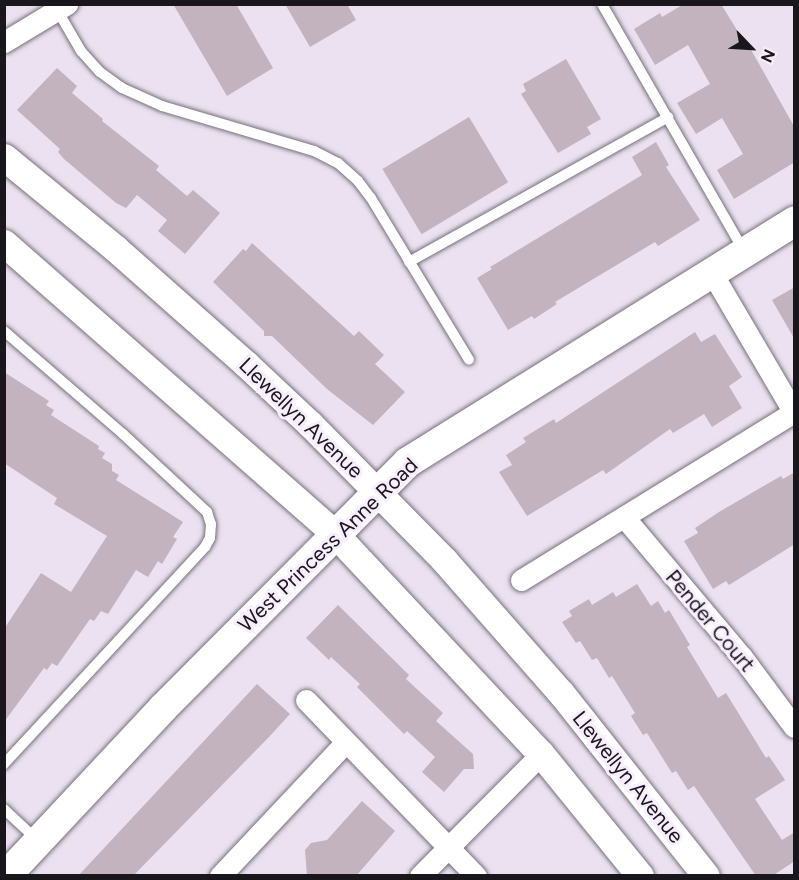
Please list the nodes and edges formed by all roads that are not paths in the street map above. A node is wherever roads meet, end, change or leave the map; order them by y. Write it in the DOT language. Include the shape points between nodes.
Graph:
graph roads {
  1 [pos="602,4"];
  2 [pos="59,6"];
  3 [pos="4,42"];
  4 [pos="668,117"];
  5 [pos="4,157"];
  6 [pos="795,222"];
  7 [pos="4,243"];
  8 [pos="745,252"];
  9 [pos="410,262"];
  10 [pos="712,273"];
  11 [pos="4,331"];
  12 [pos="469,360"];
  13 [pos="794,412"];
  14 [pos="378,492"];
  15 [pos="624,517"];
  16 [pos="335,534"];
  17 [pos="521,580"];
  18 [pos="306,700"];
  19 [pos="795,727"];
  20 [pos="345,743"];
  21 [pos="541,754"];
  22 [pos="4,764"];
  23 [pos="4,809"];
  24 [pos="38,841"];
  25 [pos="447,846"];
  26 [pos="6,876"];
  27 [pos="220,876"];
  28 [pos="420,876"];
  29 [pos="477,876"];
  30 [pos="640,876"];
  31 [pos="706,876"];
  1 -- 4 [label="lane"];
  2 -- 3 [label="street"];
  2 -- 9 [label="lane" via="81,51 99,72 122,88 162,106 314,151 338,163 371,198"];
  4 -- 8 [label="lane"];
  4 -- 9 [label="lane"];
  5 -- 14 [label="street, Llewellyn Avenue" via="246,364"];
  6 -- 8 [label="main road, West Princess Anne Road"];
  7 -- 16 [label="street"];
  8 -- 10 [label="main road, West Princess Anne Road"];
  9 -- 12 [label="lane"];
  10 -- 13 [label="street"];
  10 -- 14 [label="main road, West Princess Anne Road" via="408,462"];
  11 -- 22 [label="lane" via="207,512 211,524 205,548"];
  13 -- 15 [label="street"];
  14 -- 16 [label="main road, West Princess Anne Road"];
  14 -- 31 [label="street, Llewellyn Avenue" via="451,567 561,693"];
  15 -- 17 [label="street"];
  15 -- 19 [label="street, Pender Court" via="742,657"];
  16 -- 21 [label="street"];
  16 -- 24 [label="main road, West Princess Anne Road"];
  18 -- 20 [label="street"];
  20 -- 25 [label="street"];
  20 -- 27 [label="street"];
  21 -- 25 [label="street"];
  21 -- 30 [label="street"];
  23 -- 24 [label="lane"];
  24 -- 26 [label="main road, West Princess Anne Road"];
  25 -- 28 [label="street"];
  25 -- 29 [label="street"];
}
